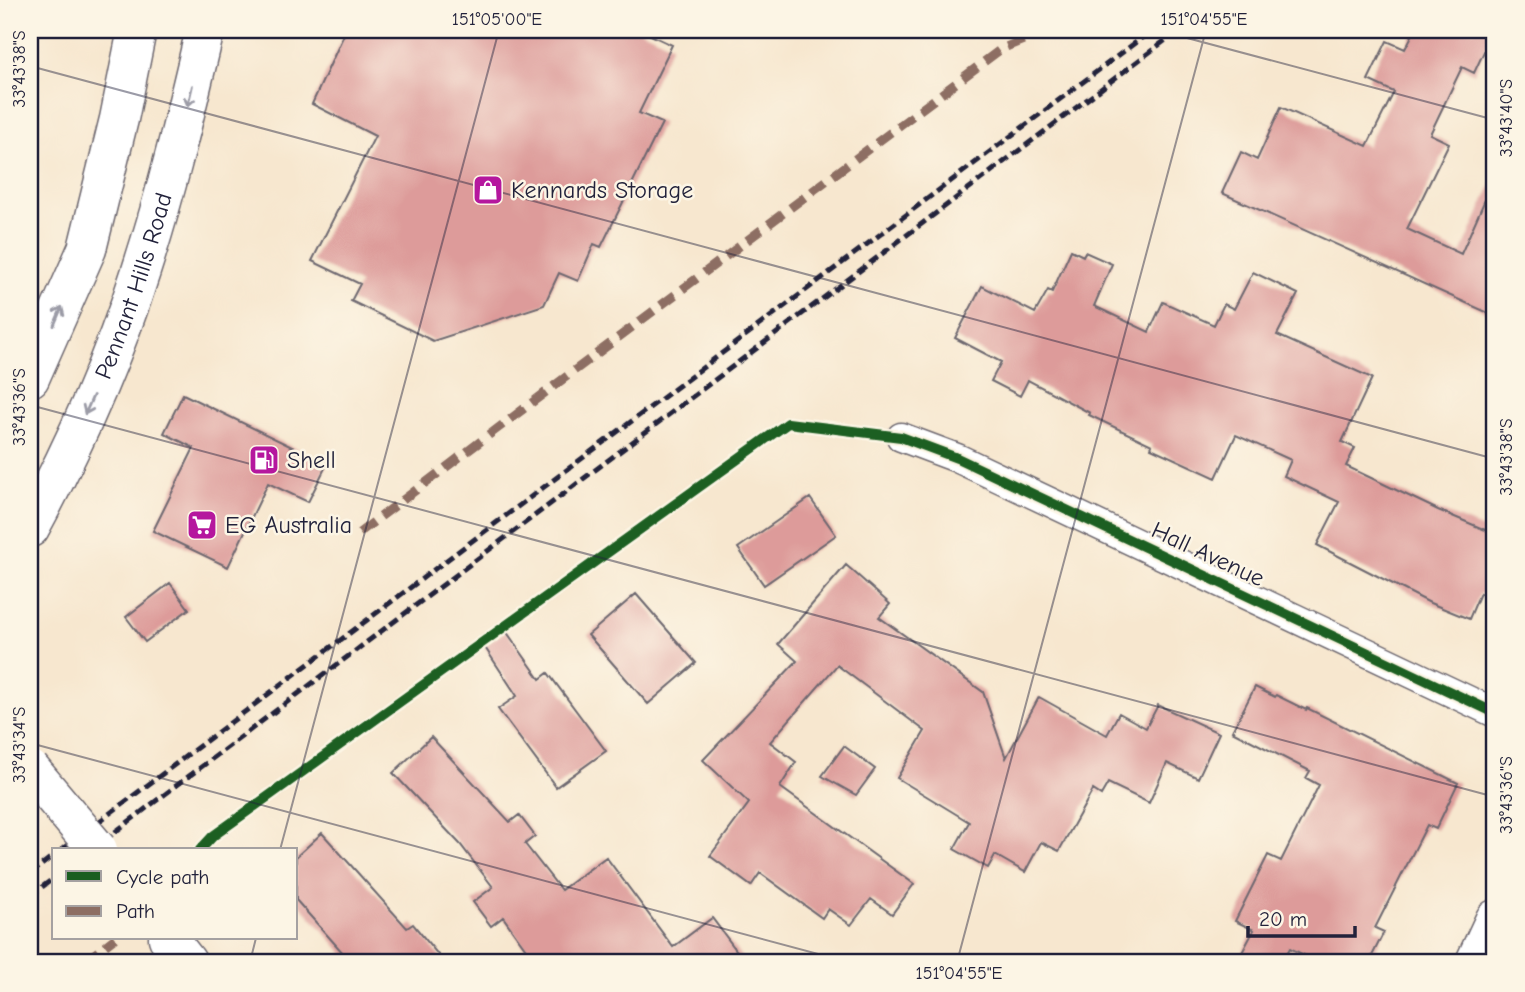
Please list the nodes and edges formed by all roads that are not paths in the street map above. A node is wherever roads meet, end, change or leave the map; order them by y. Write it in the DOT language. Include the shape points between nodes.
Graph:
graph roads {
  1 [pos="137,30"];
  2 [pos="205,30"];
  3 [pos="30,378"];
  4 [pos="901,438"];
  5 [pos="30,528"];
  6 [pos="1495,713"];
  7 [pos="30,769"];
  8 [pos="96,848"];
  9 [pos="1495,919"];
  10 [pos="1475,962"];
  3 -- 1 [label="main road, one-way" via="87,248"];
  2 -- 5 [label="main road, Pennant Hills Road, one-way" via="141,273 106,366"];
  4 -- 6 [label="street, Hall Avenue" via="957,458"];
  7 -- 8 [label="main road, bridge"];
  9 -- 10 [label="main road"];
}
